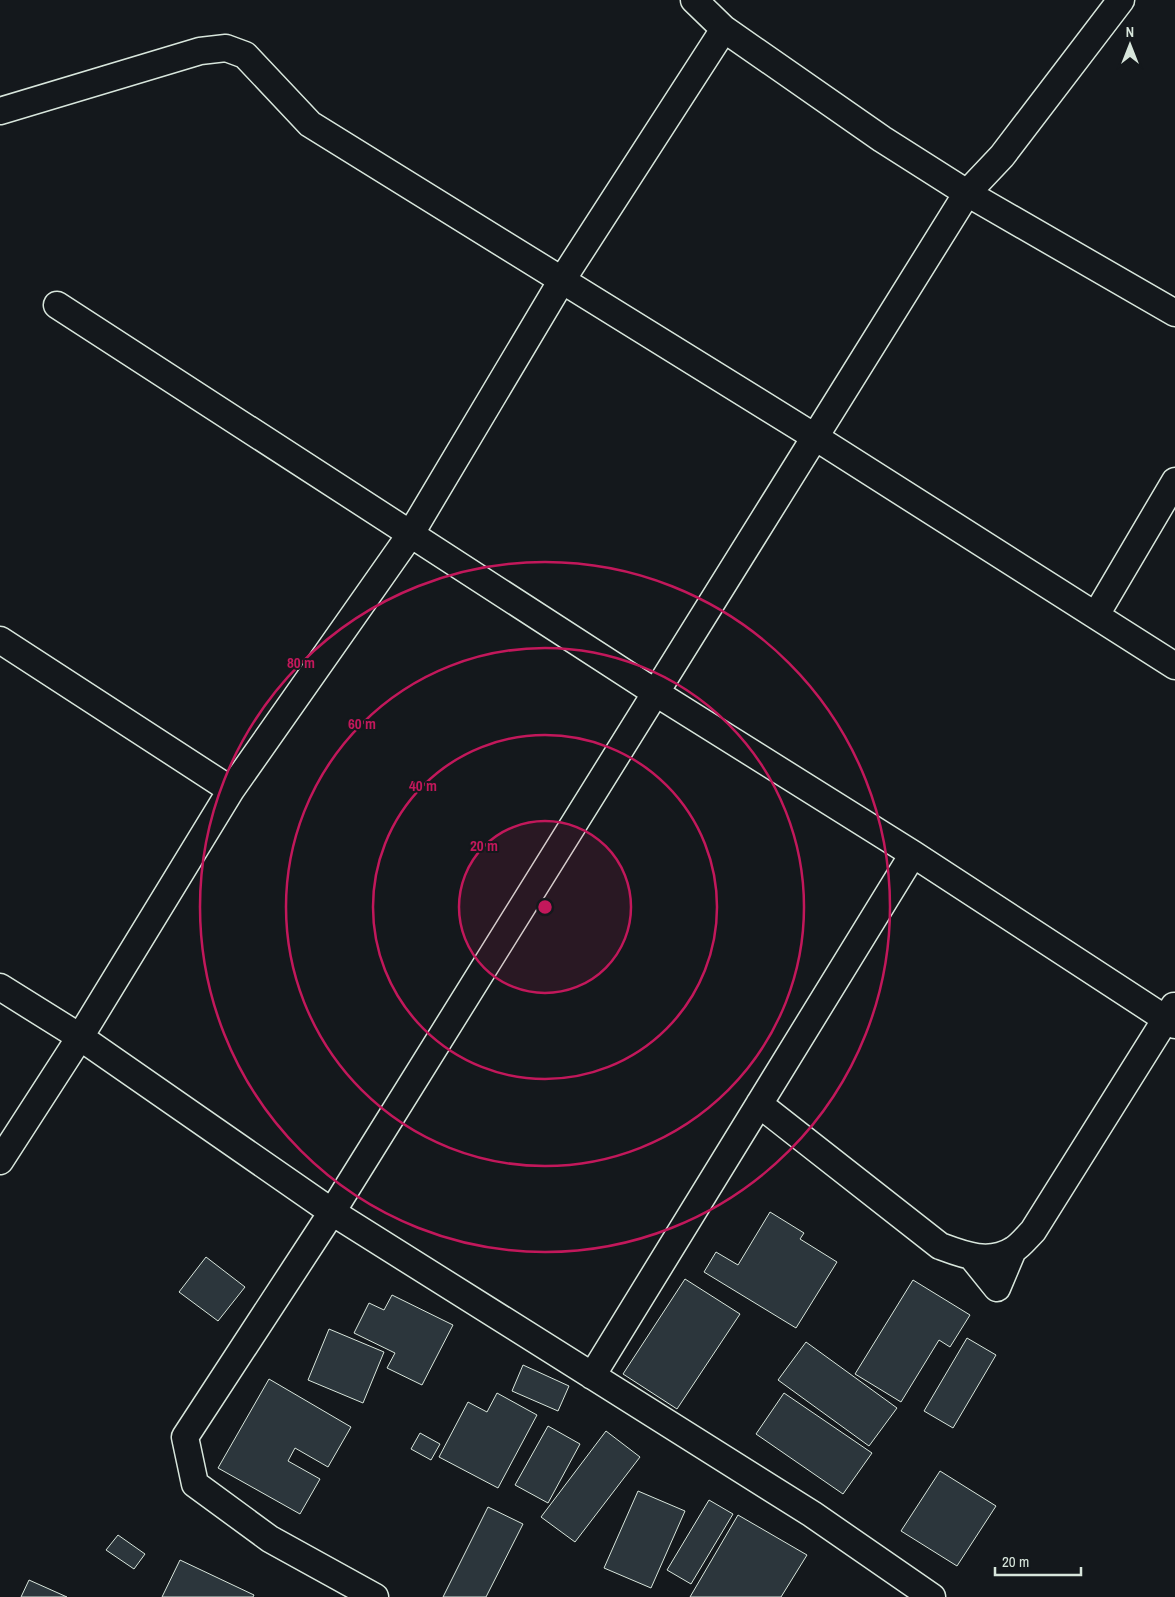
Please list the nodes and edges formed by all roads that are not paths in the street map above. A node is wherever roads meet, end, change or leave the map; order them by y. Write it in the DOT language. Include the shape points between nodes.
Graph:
graph roads {
  1 [pos="694,0"];
  2 [pos="1121,0"];
  3 [pos="724,29"];
  4 [pos="0,112"];
  5 [pos="967,193"];
  6 [pos="562,280"];
  7 [pos="57,306"];
  8 [pos="1175,313"];
  9 [pos="815,438"];
  10 [pos="1175,481"];
  11 [pos="410,535"];
  12 [pos="1096,615"];
  13 [pos="0,640"];
  14 [pos="1175,666"];
  15 [pos="656,693"];
  16 [pos="231,790"];
  17 [pos="914,854"];
  18 [pos="0,987"];
  19 [pos="1172,1016"];
  20 [pos="80,1037"];
  21 [pos="759,1104"];
  22 [pos="0,1161"];
  23 [pos="332,1212"];
  24 [pos="592,1376"];
  25 [pos="375,1597"];
  26 [pos="932,1597"];
  1 -- 3 [label="street"];
  2 -- 5 [label="street" via="1002,156"];
  3 -- 5 [label="street" via="882,139"];
  3 -- 6 [label="street"];
  4 -- 6 [label="street" via="181,57 226,48 245,55 310,124"];
  5 -- 8 [label="street"];
  5 -- 9 [label="street"];
  6 -- 9 [label="street"];
  6 -- 11 [label="street"];
  7 -- 11 [label="street"];
  9 -- 12 [label="street"];
  9 -- 15 [label="street"];
  10 -- 12 [label="street"];
  11 -- 15 [label="street"];
  11 -- 16 [label="street"];
  12 -- 14 [label="street"];
  13 -- 16 [label="street"];
  15 -- 17 [label="street"];
  15 -- 23 [label="street"];
  16 -- 20 [label="street"];
  17 -- 19 [label="street"];
  17 -- 21 [label="street"];
  18 -- 20 [label="street"];
  19 -- 21 [label="street" via="1033,1231 1013,1250 993,1257 972,1257 940,1246"];
  20 -- 22 [label="street"];
  20 -- 23 [label="street"];
  21 -- 24 [label="street"];
  23 -- 24 [label="street"];
  23 -- 25 [label="street" via="185,1437 195,1484 270,1540"];
  24 -- 26 [label="street" via="812,1514"];
}
